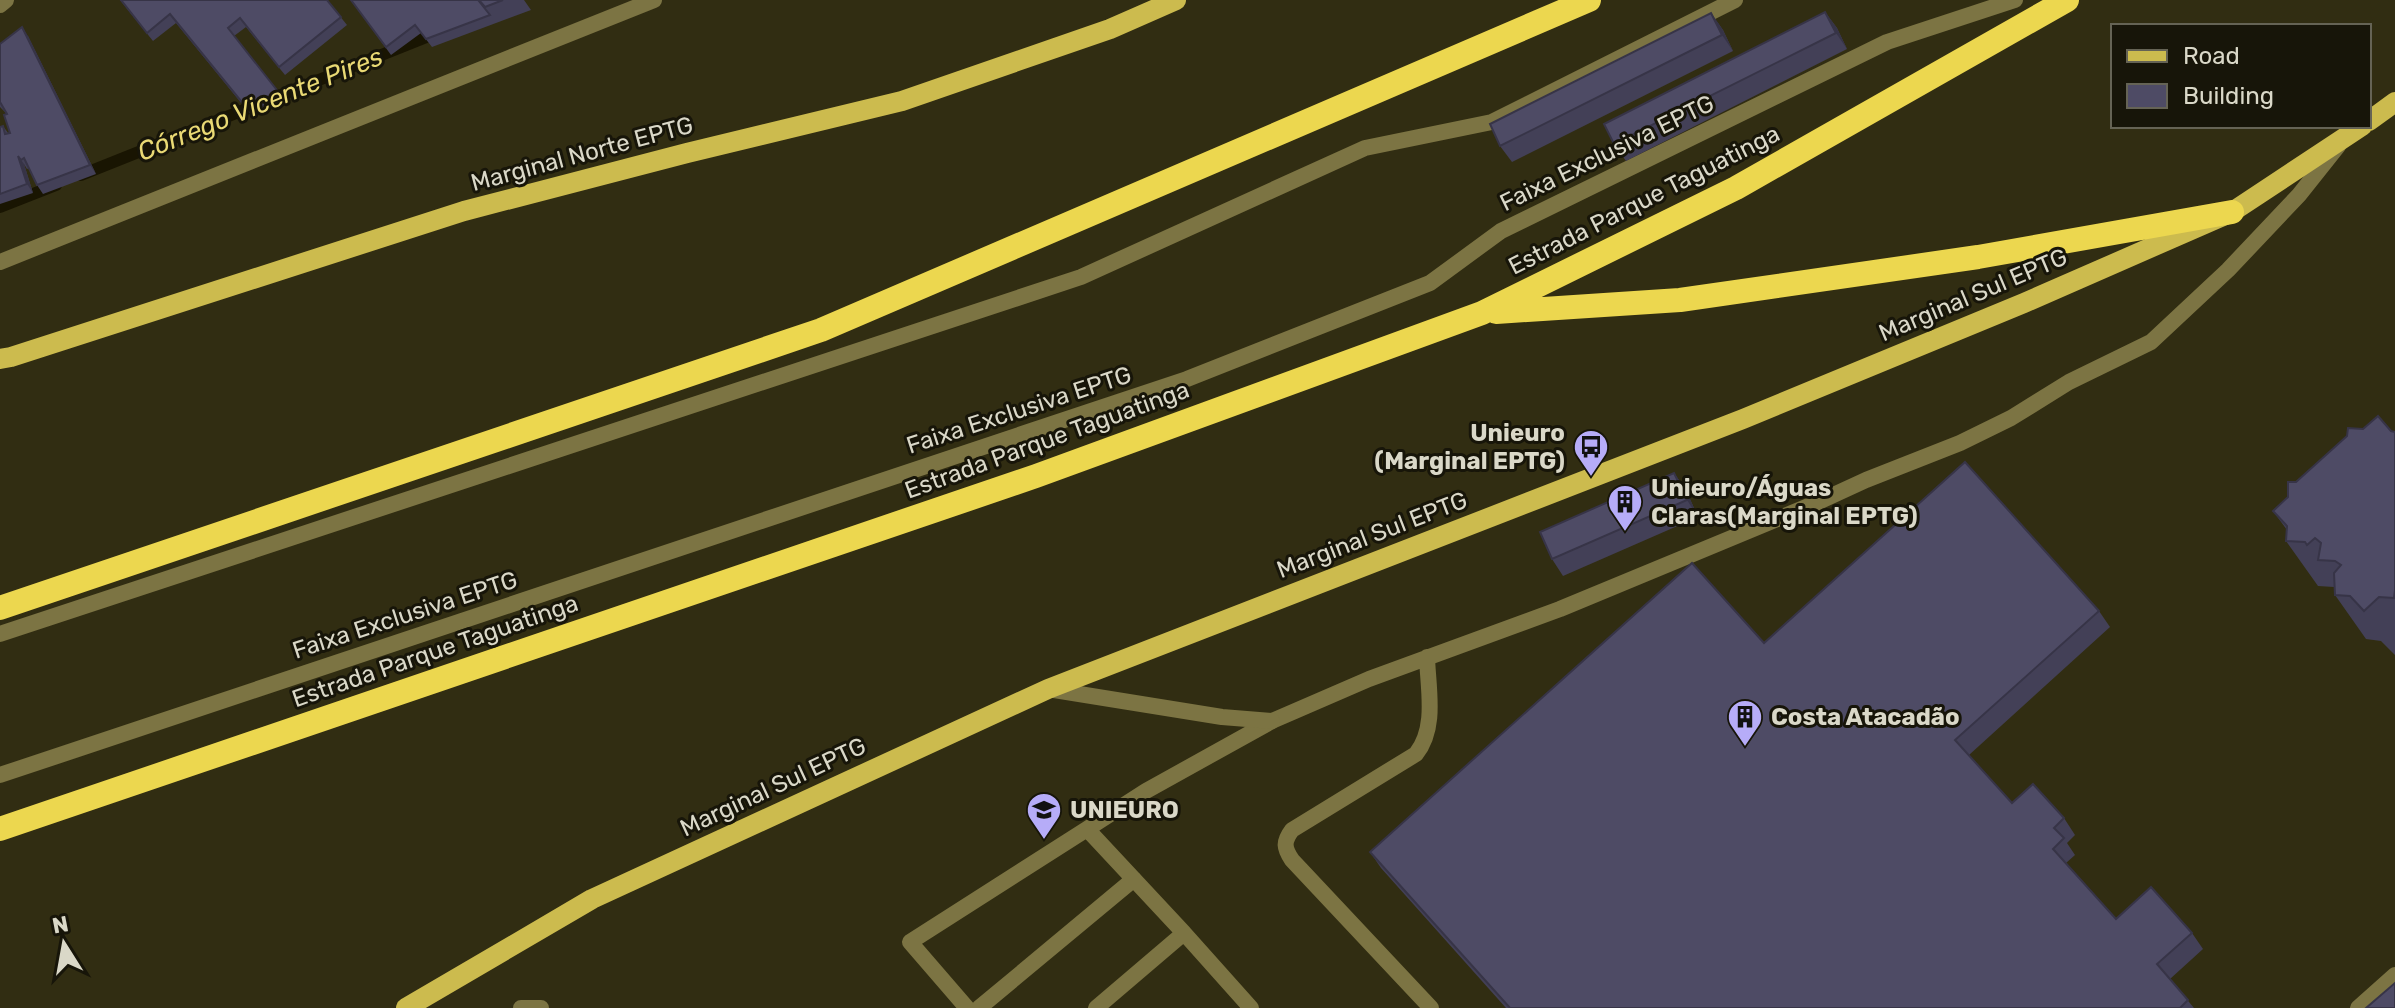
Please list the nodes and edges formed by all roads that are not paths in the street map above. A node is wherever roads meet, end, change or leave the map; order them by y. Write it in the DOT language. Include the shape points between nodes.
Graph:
graph roads {
  1 [pos="6,0"];
  2 [pos="654,0"];
  3 [pos="1176,0"];
  4 [pos="1589,0"];
  5 [pos="1735,0"];
  6 [pos="2015,0"];
  7 [pos="2067,0"];
  8 [pos="0,5"];
  9 [pos="2395,102"];
  10 [pos="2371,120"];
  11 [pos="2359,128"];
  12 [pos="2341,142"];
  13 [pos="2232,212"];
  14 [pos="0,262"];
  15 [pos="1482,313"];
  16 [pos="0,359"];
  17 [pos="0,608"];
  18 [pos="0,634"];
  19 [pos="1427,657"];
  20 [pos="1048,689"];
  21 [pos="1272,721"];
  22 [pos="0,775"];
  23 [pos="0,829"];
  24 [pos="1087,829"];
  25 [pos="1134,879"];
  26 [pos="1184,933"];
  27 [pos="2395,975"];
  28 [pos="406,1008"];
  29 [pos="521,1008"];
  30 [pos="541,1008"];
  31 [pos="967,1008"];
  32 [pos="979,1008"];
  33 [pos="1096,1008"];
  34 [pos="1251,1008"];
  35 [pos="1431,1008"];
  36 [pos="2358,1008"];
  1 -- 8 [label="street"];
  2 -- 14 [label="street"];
  3 -- 16 [label="main road, Marginal Norte EPTG" via="1110,29 902,101 464,211"];
  4 -- 17 [label="highway" via="821,330"];
  5 -- 18 [label="street" via="1492,122 1365,148 1081,277"];
  6 -- 22 [label="street, Faixa Exclusiva EPTG" via="1887,42 1501,231 1430,283 1187,379"];
  7 -- 15 [label="highway, Estrada Parque Taguatinga" via="1736,188"];
  9 -- 10 [label="main road"];
  11 -- 12 [label="main road, Marginal Sul EPTG"];
  12 -- 13 [label="main road, Marginal Sul EPTG"];
  12 -- 19 [label="street" via="2228,270 2151,342 1960,443 1560,609"];
  13 -- 15 [label="highway" via="1978,257 1680,300"];
  13 -- 20 [label="main road, Marginal Sul EPTG" via="1743,419"];
  15 -- 23 [label="highway, Estrada Parque Taguatinga" via="1036,476"];
  19 -- 21 [label="street"];
  19 -- 35 [label="street" via="1428,733 1422,746 1292,830 1285,848"];
  20 -- 21 [label="street"];
  20 -- 28 [label="main road, Marginal Sul EPTG" via="592,899"];
  21 -- 24 [label="street"];
  24 -- 25 [label="street"];
  24 -- 31 [label="street" via="910,942"];
  25 -- 26 [label="street"];
  25 -- 32 [label="street"];
  26 -- 33 [label="street"];
  26 -- 34 [label="street"];
  27 -- 36 [label="street"];
  29 -- 30 [label="street"];
}
